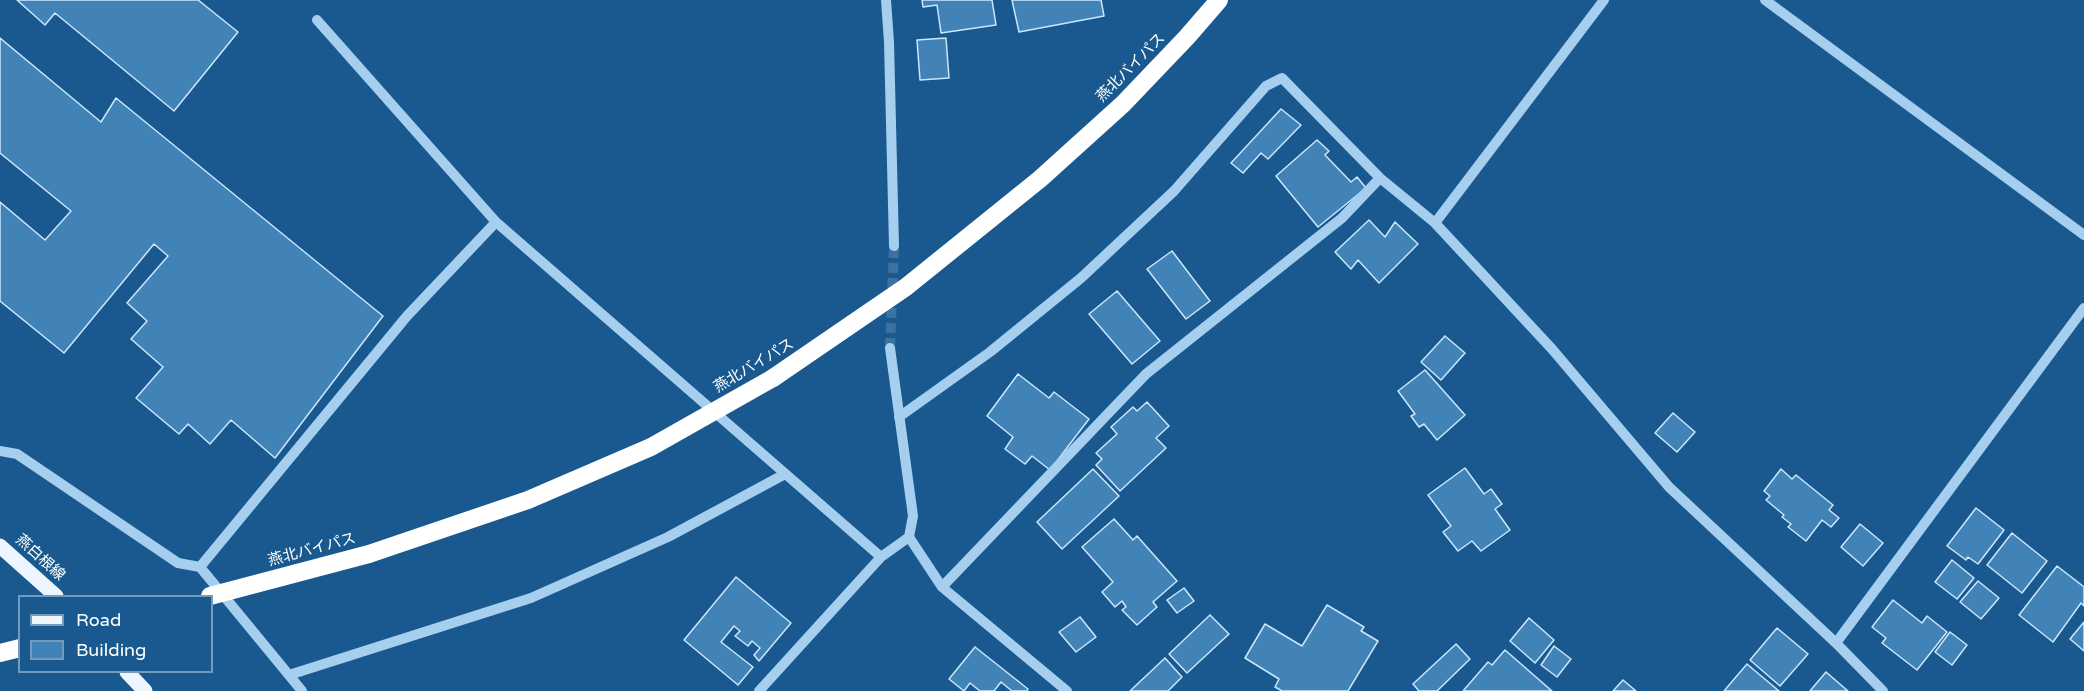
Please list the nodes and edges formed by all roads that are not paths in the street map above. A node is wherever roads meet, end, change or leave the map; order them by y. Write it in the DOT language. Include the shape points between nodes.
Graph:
graph roads {
  1 [pos="886,0"];
  2 [pos="1219,0"];
  3 [pos="1604,0"];
  4 [pos="1765,0"];
  5 [pos="316,20"];
  6 [pos="1380,178"];
  7 [pos="496,222"];
  8 [pos="1435,223"];
  9 [pos="2084,235"];
  10 [pos="894,246"];
  11 [pos="2084,308"];
  12 [pos="890,348"];
  13 [pos="899,417"];
  14 [pos="0,451"];
  15 [pos="785,474"];
  16 [pos="909,537"];
  17 [pos="0,546"];
  18 [pos="881,557"];
  19 [pos="200,567"];
  20 [pos="942,587"];
  21 [pos="54,595"];
  22 [pos="213,596"];
  23 [pos="1836,643"];
  24 [pos="18,648"];
  25 [pos="0,653"];
  26 [pos="128,673"];
  27 [pos="289,675"];
  28 [pos="145,691"];
  29 [pos="302,691"];
  30 [pos="759,691"];
  31 [pos="1067,691"];
  32 [pos="1883,691"];
  1 -- 10 [label="street"];
  2 -- 22 [label="highway, 燕北バイパス, bridge" via="1123,104 1040,179 906,287 773,378 651,447 528,500 369,554"];
  3 -- 8 [label="street"];
  4 -- 9 [label="street"];
  5 -- 7 [label="street"];
  6 -- 8 [label="street"];
  6 -- 13 [label="street" via="1282,78 1266,86 1174,191 1081,278 990,352"];
  6 -- 20 [label="street" via="1342,218 1146,374"];
  7 -- 15 [label="street"];
  7 -- 19 [label="street" via="407,316"];
  8 -- 23 [label="street" via="1552,349 1669,487"];
  11 -- 23 [label="street"];
  12 -- 13 [label="street"];
  13 -- 16 [label="street" via="913,516"];
  14 -- 19 [label="street" via="17,454 178,563"];
  15 -- 18 [label="street"];
  15 -- 27 [label="street" via="668,537 531,598"];
  16 -- 18 [label="street"];
  16 -- 20 [label="street"];
  17 -- 21 [label="main road, 燕白根線"];
  18 -- 30 [label="street"];
  19 -- 27 [label="street"];
  20 -- 31 [label="street"];
  23 -- 32 [label="street"];
  24 -- 25 [label="highway"];
  26 -- 28 [label="main road"];
  27 -- 29 [label="street"];
}
